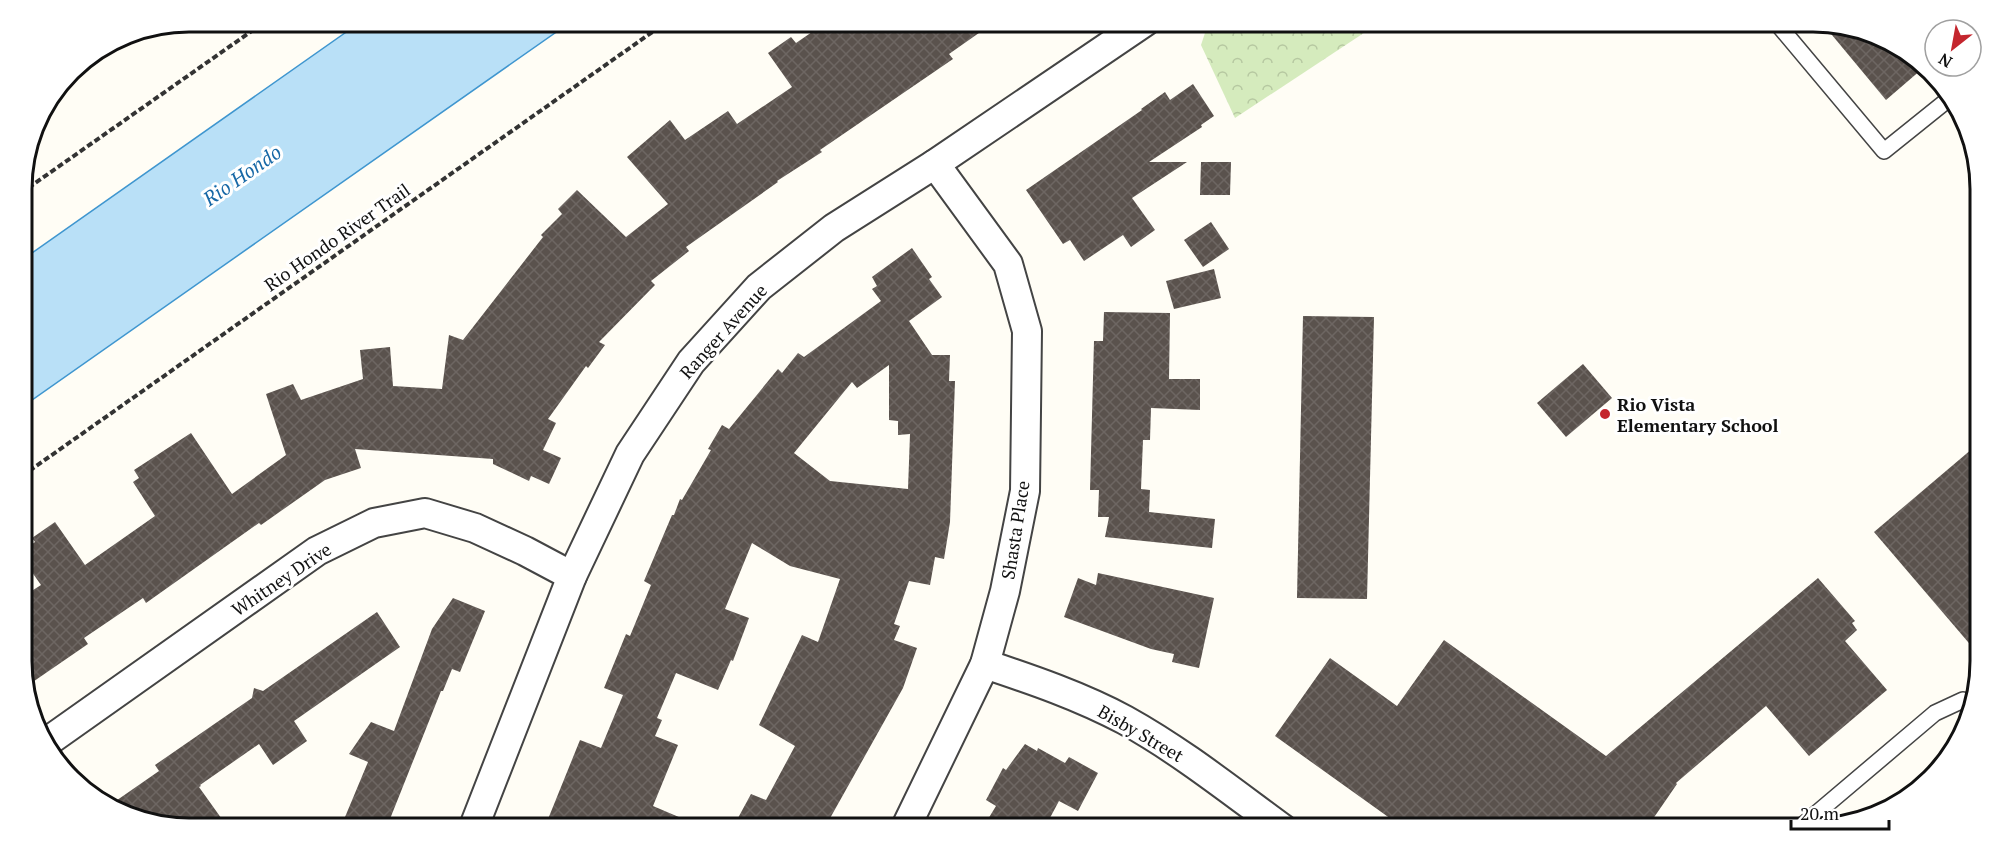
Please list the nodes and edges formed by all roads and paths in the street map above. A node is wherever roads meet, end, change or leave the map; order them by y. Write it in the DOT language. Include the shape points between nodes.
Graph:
graph roads {
  1 [pos="250,32"];
  2 [pos="652,32"];
  3 [pos="1130,32"];
  4 [pos="1784,32"];
  5 [pos="1944,103"];
  6 [pos="935,164"];
  7 [pos="32,185"];
  8 [pos="32,469"];
  9 [pos="572,576"];
  10 [pos="985,664"];
  11 [pos="1964,700"];
  12 [pos="52,738"];
  13 [pos="477,818"];
  14 [pos="910,818"];
  15 [pos="1268,818"];
  16 [pos="1811,818"];
  1 -- 7 [label="path"];
  2 -- 8 [label="path, Rio Hondo River Trail"];
  3 -- 6 [label="street, Ranger Avenue"];
  4 -- 5 [label="lane" via="1884,151"];
  6 -- 9 [label="street, Ranger Avenue" via="834,228 759,287 691,362 630,454"];
  6 -- 10 [label="street, Shasta Place" via="1008,264 1027,331 1025,491 1005,591"];
  9 -- 12 [label="street, Whitney Drive" via="475,528 425,513 374,523 317,551"];
  9 -- 13 [label="street, Ranger Avenue"];
  10 -- 14 [label="street, Shasta Place"];
  10 -- 15 [label="street, Bisby Street" via="1055,687 1124,720 1180,753"];
  11 -- 16 [label="lane" via="1935,713"];
}
